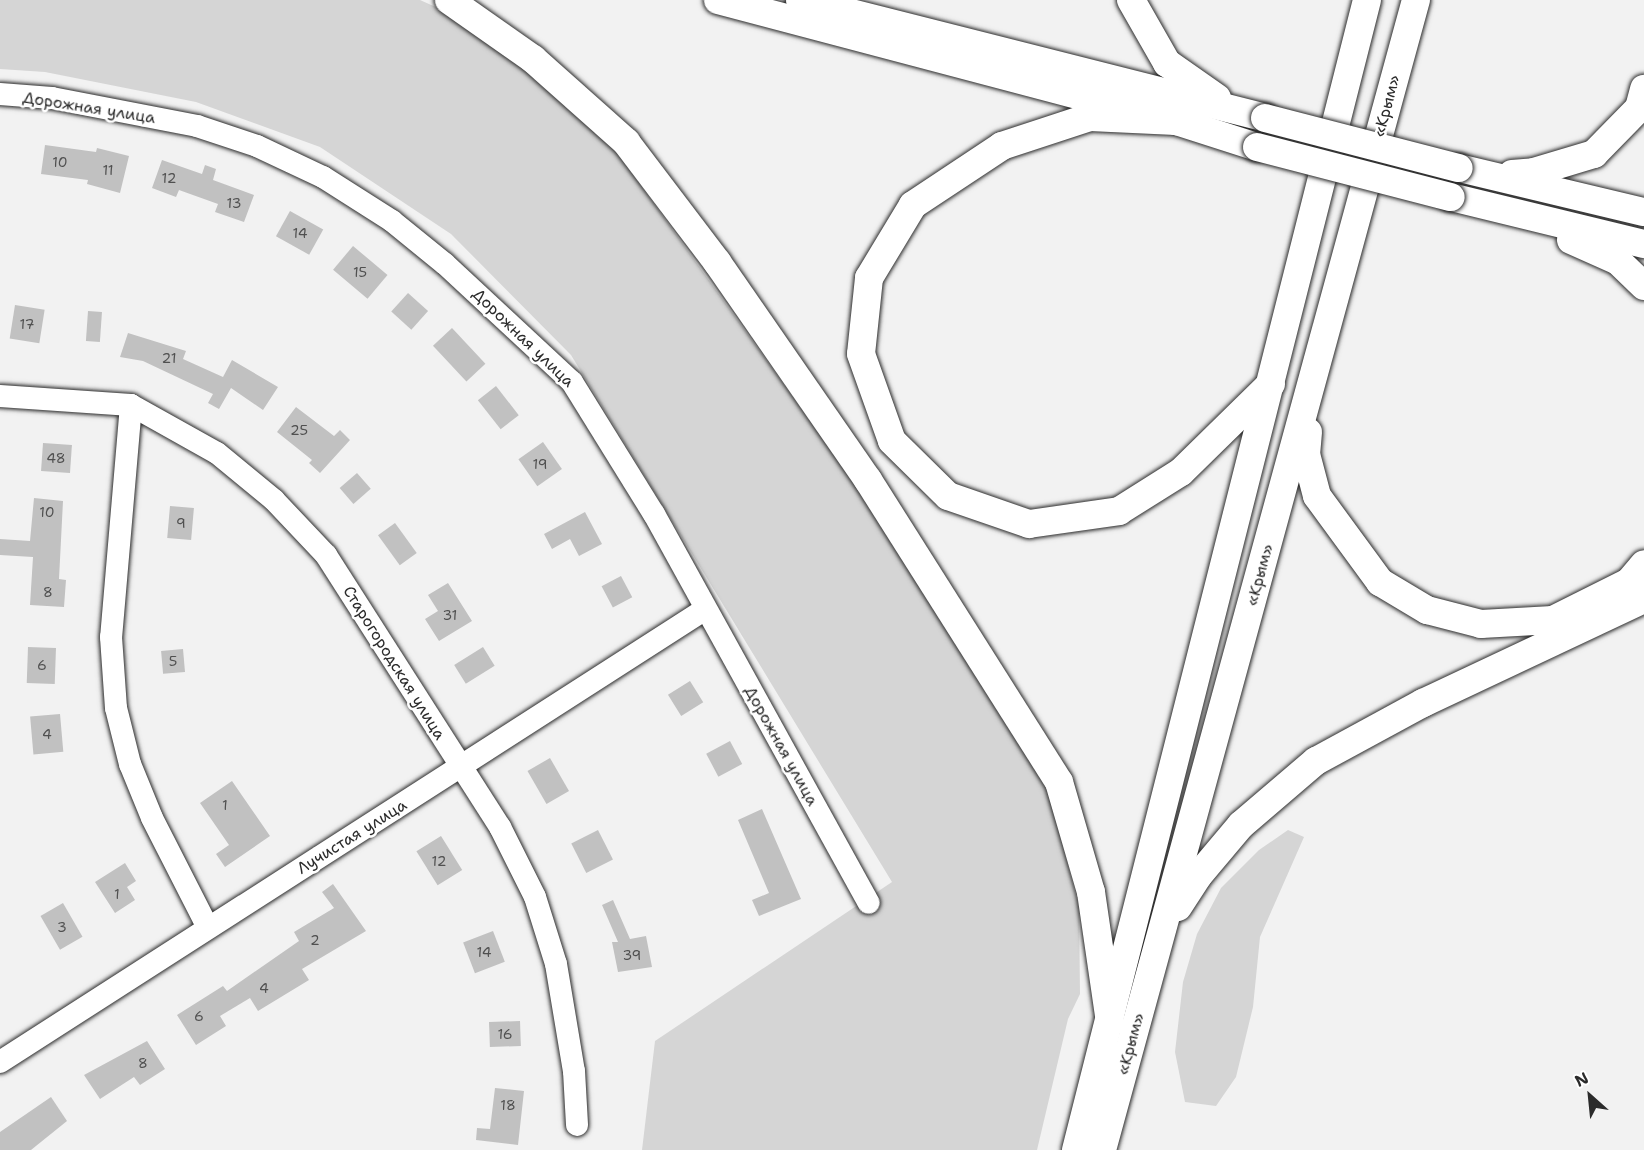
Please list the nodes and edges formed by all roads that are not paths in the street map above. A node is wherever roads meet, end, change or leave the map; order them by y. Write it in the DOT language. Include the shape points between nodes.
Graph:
graph roads {
  1 [pos="449,0"];
  2 [pos="718,0"];
  3 [pos="800,0"];
  4 [pos="1131,0"];
  5 [pos="1416,0"];
  6 [pos="1430,0"];
  7 [pos="1364,5"];
  8 [pos="1401,55"];
  9 [pos="1644,89"];
  10 [pos="0,94"];
  11 [pos="1231,108"];
  12 [pos="1176,121"];
  13 [pos="1497,175"];
  14 [pos="1508,212"];
  15 [pos="1644,212"];
  16 [pos="1644,244"];
  17 [pos="1644,286"];
  18 [pos="1271,384"];
  19 [pos="1312,387"];
  20 [pos="0,396"];
  21 [pos="131,405"];
  22 [pos="1644,564"];
  23 [pos="1644,599"];
  24 [pos="704,610"];
  25 [pos="461,768"];
  26 [pos="869,903"];
  27 [pos="208,928"];
  28 [pos="1162,932"];
  29 [pos="1110,1023"];
  30 [pos="0,1062"];
  31 [pos="577,1125"];
  32 [pos="1077,1150"];
  33 [pos="1102,1150"];
  1 -- 29 [label="main road" via="532,59 626,142 717,262 868,480 1059,782 1091,892"];
  2 -- 12 [label="main road"];
  3 -- 11 [label="main road"];
  4 -- 11 [label="main road" via="1167,63"];
  5 -- 8 [label="main road, «Крым»"];
  6 -- 8 [label="main road"];
  7 -- 18 [label="main road, «Крым»"];
  8 -- 19 [label="main road, «Крым»"];
  9 -- 13 [label="main road" via="1639,108 1594,154 1534,172"];
  10 -- 24 [label="street, Дорожная улица" via="52,98 197,126 257,146 323,177 392,221 445,264 572,382 654,514"];
  11 -- 13 [label="main road, bridge"];
  12 -- 14 [label="main road, bridge" via="1257,147"];
  12 -- 18 [label="main road" via="1090,117 1002,146 913,205 869,278 861,354 892,441 948,496 1029,524 1119,511 1181,472"];
  13 -- 15 [label="main road"];
  14 -- 16 [label="main road"];
  14 -- 17 [label="main road" via="1618,261"];
  18 -- 29 [label="main road, «Крым»"];
  19 -- 22 [label="main road" via="1306,454 1317,496 1380,582 1426,610 1481,624 1553,620 1629,582"];
  19 -- 28 [label="main road, «Крым»"];
  20 -- 21 [label="street, Старогородская улица"];
  21 -- 25 [label="street, Старогородская улица" via="217,453 274,500 327,555"];
  21 -- 27 [label="street" via="111,637 116,708 139,786"];
  23 -- 28 [label="main road" via="1434,698 1316,761 1241,825 1198,876"];
  24 -- 25 [label="street, Лучистая улица"];
  24 -- 26 [label="street, Дорожная улица"];
  25 -- 27 [label="street, Лучистая улица"];
  25 -- 31 [label="street, Старогородская улица" via="500,827 535,897 556,964 574,1071"];
  27 -- 30 [label="street, Лучистая улица"];
  28 -- 33 [label="main road, «Крым»"];
  29 -- 32 [label="main road, «Крым»"];
}
